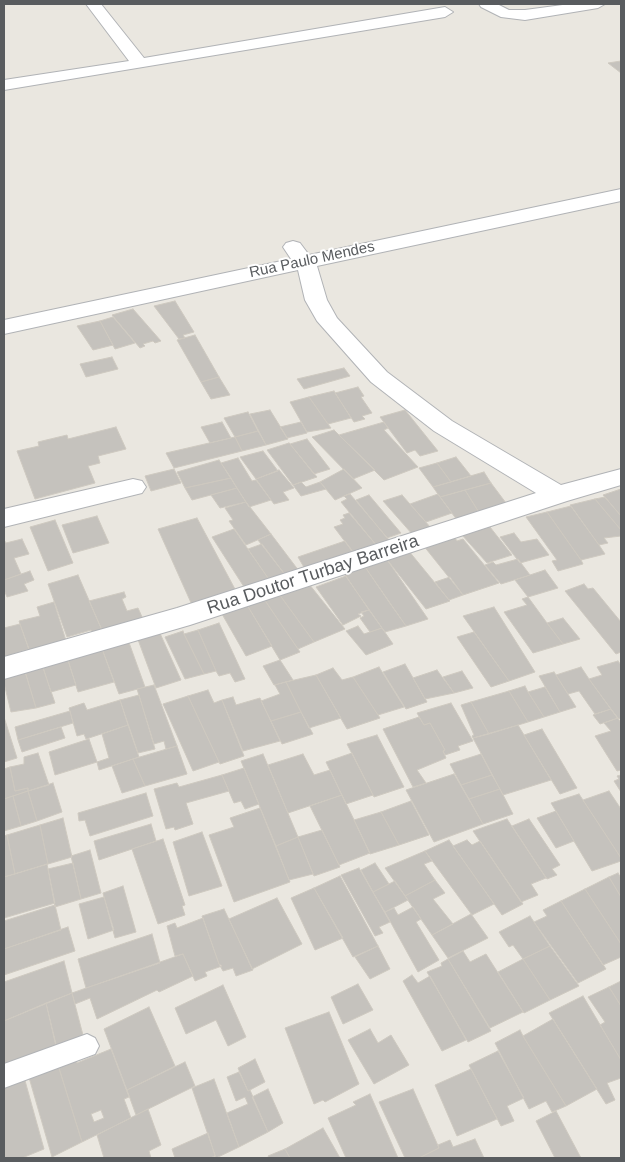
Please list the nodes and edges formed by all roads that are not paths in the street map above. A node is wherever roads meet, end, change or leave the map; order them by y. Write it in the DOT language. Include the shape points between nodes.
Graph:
graph roads {
  1 [pos="93,4"];
  2 [pos="486,4"];
  3 [pos="598,4"];
  4 [pos="445,12"];
  5 [pos="140,64"];
  6 [pos="4,85"];
  7 [pos="4,89"];
  8 [pos="4,100"];
  9 [pos="621,181"];
  10 [pos="621,195"];
  11 [pos="299,254"];
  12 [pos="57,307"];
  13 [pos="4,310"];
  14 [pos="4,327"];
  15 [pos="621,477"];
  16 [pos="133,487"];
  17 [pos="558,495"];
  18 [pos="4,518"];
  19 [pos="4,668"];
  20 [pos="87,1046"];
  21 [pos="4,1076"];
  1 -- 5 [label="street"];
  2 -- 3 [label="street" via="506,14 550,12"];
  4 -- 5 [label="street"];
  5 -- 6 [label="street"];
  7 -- 8 [label="street" via="8,96"];
  9 -- 11 [label="street, Rua Paulo Mendes"];
  10 -- 11 [label="street, Rua Paulo Mendes"];
  11 -- 12 [label="street, Rua Paulo Mendes"];
  11 -- 17 [label="street" via="316,300 328,321 379,377 443,426"];
  12 -- 13 [label="street, Rua Paulo Mendes"];
  12 -- 14 [label="street, Rua Paulo Mendes"];
  15 -- 17 [label="street, Rua Doutor Turbay Barreira"];
  16 -- 18 [label="street"];
  17 -- 19 [label="street, Rua Doutor Turbay Barreira" via="180,618"];
  20 -- 21 [label="lane"];
}
